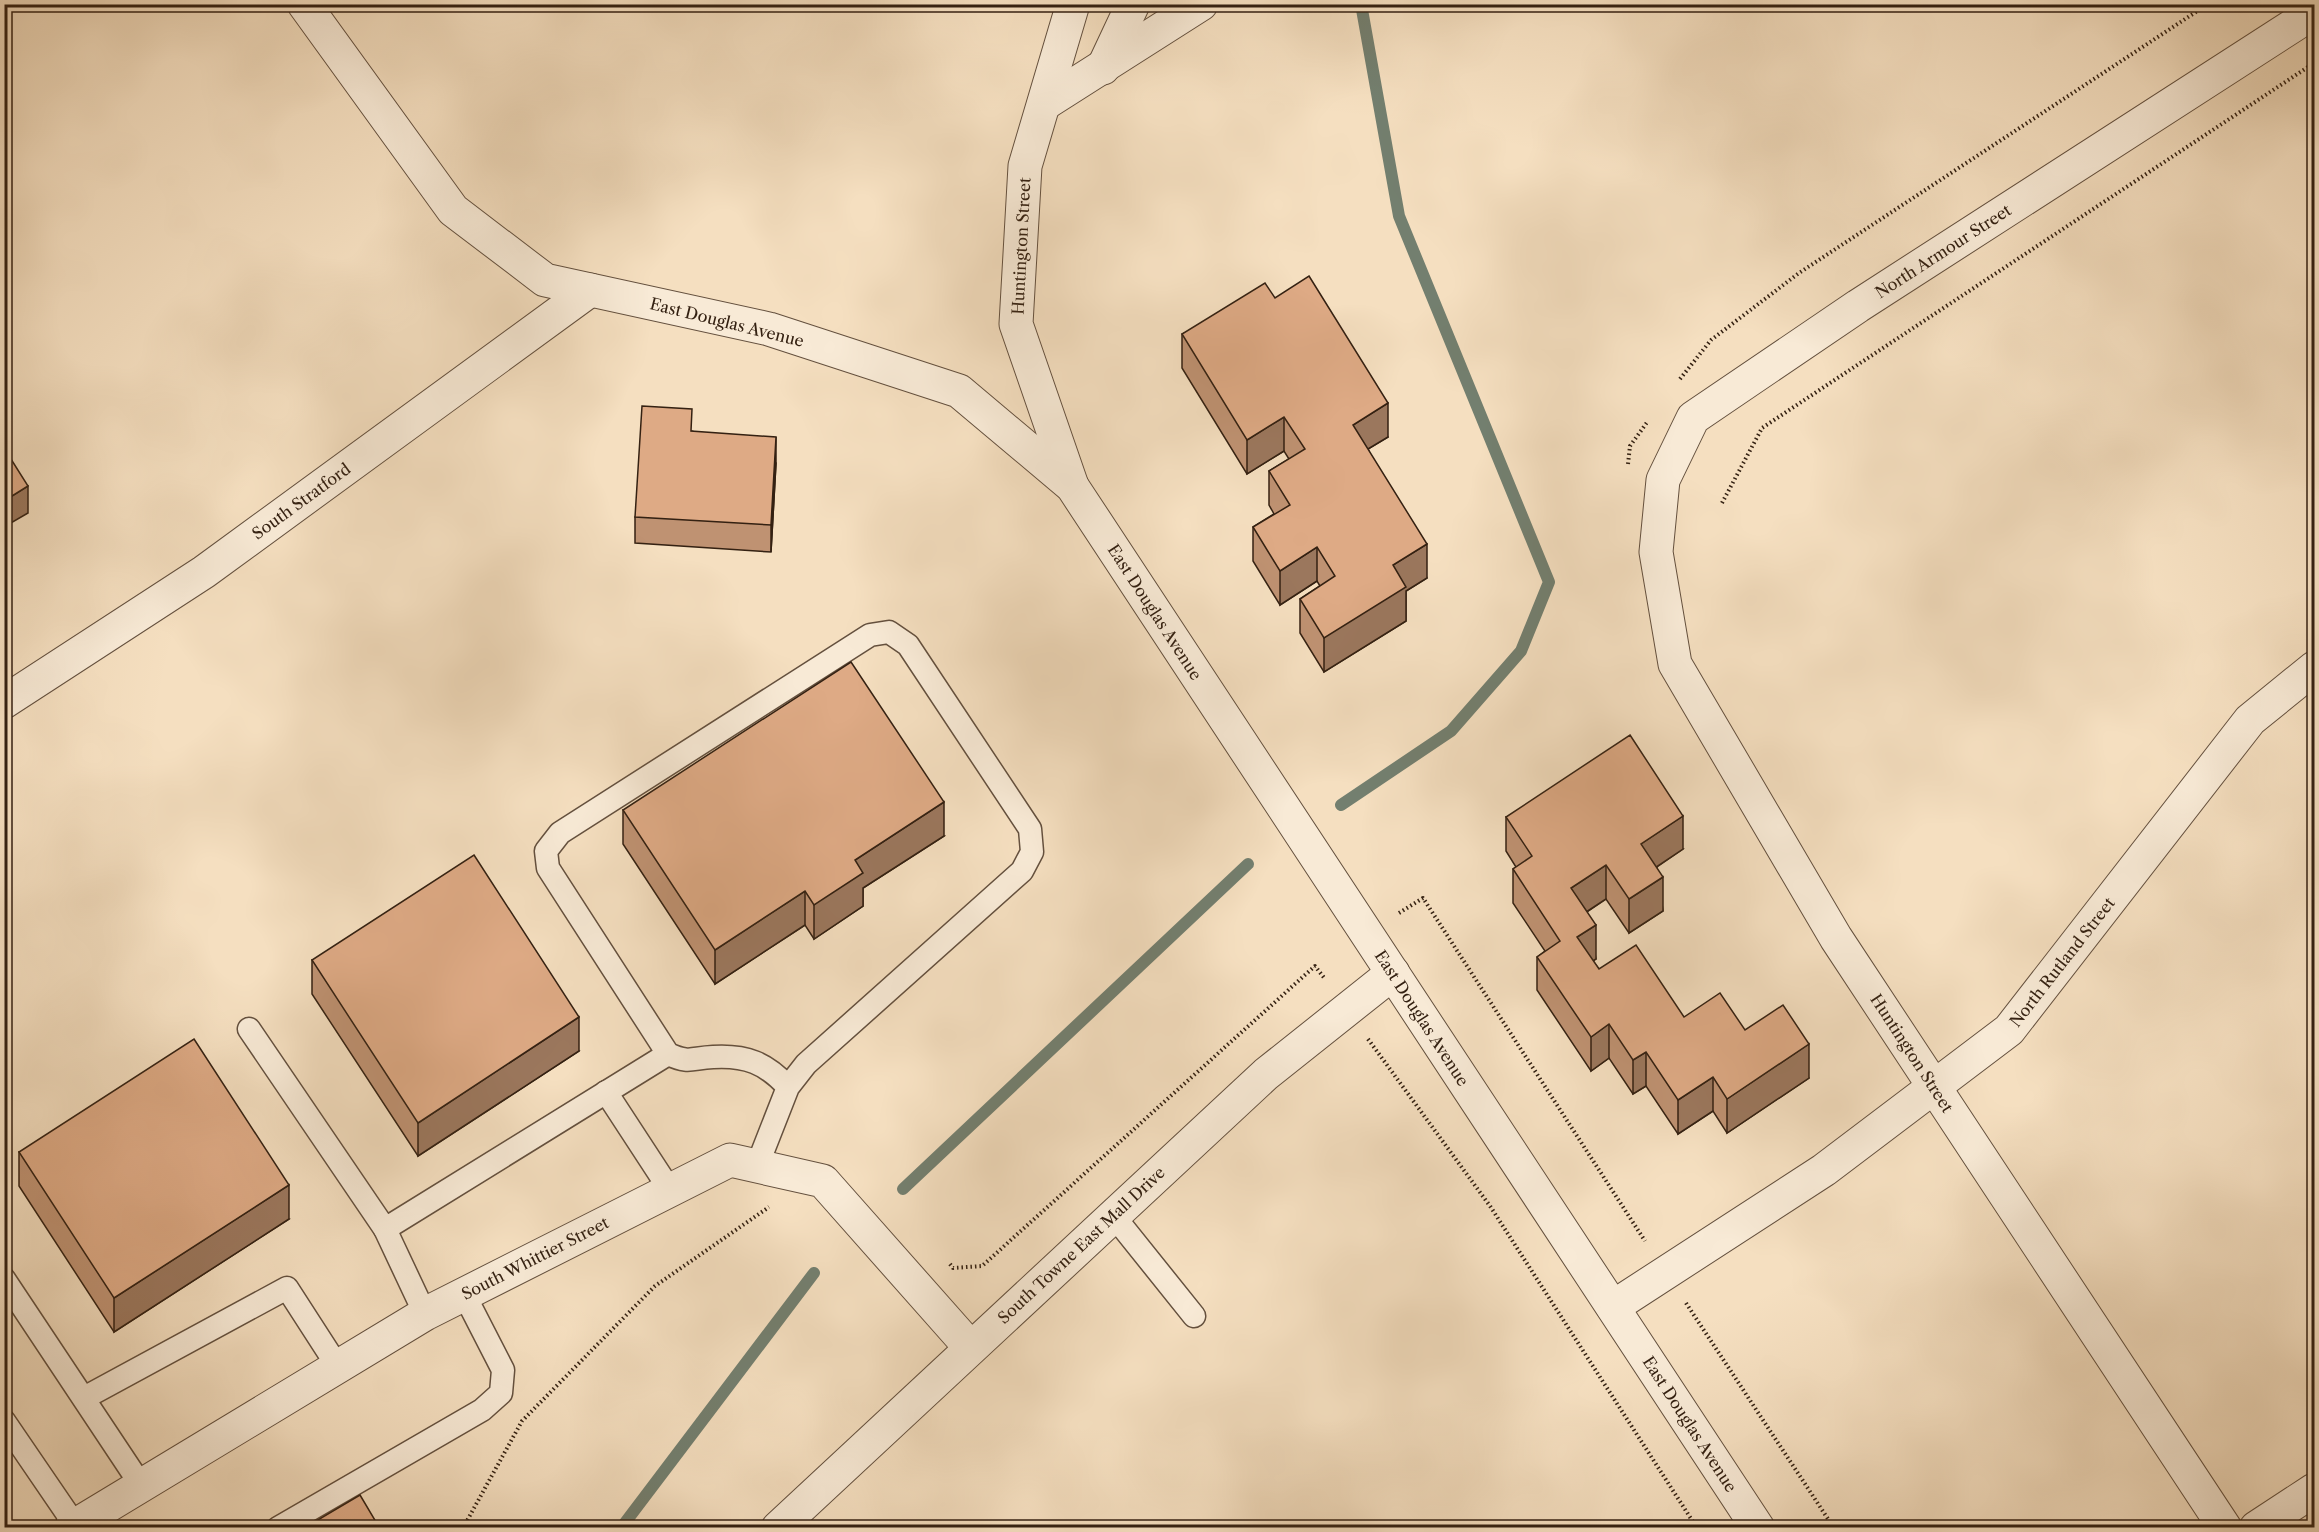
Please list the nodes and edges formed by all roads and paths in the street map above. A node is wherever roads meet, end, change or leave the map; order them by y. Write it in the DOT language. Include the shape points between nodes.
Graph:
graph roads {
  1 [pos="304,4"];
  2 [pos="1073,4"];
  3 [pos="1133,4"];
  4 [pos="1201,4"];
  5 [pos="2208,4"];
  6 [pos="2314,12"];
  7 [pos="2314,63"];
  8 [pos="1102,68"];
  9 [pos="1044,104"];
  10 [pos="590,290"];
  11 [pos="1678,383"];
  12 [pos="1651,417"];
  13 [pos="1627,467"];
  14 [pos="1072,486"];
  15 [pos="1722,503"];
  16 [pos="1656,552"];
  17 [pos="2314,668"];
  18 [pos="4,702"];
  19 [pos="1399,913"];
  20 [pos="1393,973"];
  21 [pos="1347,1010"];
  22 [pos="249,1029"];
  23 [pos="668,1054"];
  24 [pos="788,1087"];
  25 [pos="1934,1087"];
  26 [pos="606,1092"];
  27 [pos="757,1166"];
  28 [pos="670,1190"];
  29 [pos="772,1205"];
  30 [pos="1113,1215"];
  31 [pos="385,1229"];
  32 [pos="945,1260"];
  33 [pos="1666,1273"];
  34 [pos="4,1279"];
  35 [pos="464,1294"];
  36 [pos="1613,1308"];
  37 [pos="425,1314"];
  38 [pos="1194,1316"];
  39 [pos="970,1347"];
  40 [pos="338,1367"];
  41 [pos="84,1398"];
  42 [pos="5,1421"];
  43 [pos="141,1485"];
  44 [pos="2314,1490"];
  45 [pos="73,1526"];
  46 [pos="278,1527"];
  47 [pos="463,1527"];
  48 [pos="778,1527"];
  49 [pos="1697,1527"];
  50 [pos="1758,1527"];
  51 [pos="1834,1527"];
  52 [pos="2225,1527"];
  53 [pos="2256,1527"];
  1 -- 10 [label="street, East Douglas Avenue" via="453,210 545,280"];
  2 -- 9 [label="street, Huntington Street"];
  3 -- 8 [label="street"];
  4 -- 8 [label="street"];
  5 -- 11 [label="path" via="1799,273 1711,340"];
  6 -- 16 [label="street, North Armour Street" via="1858,306 1693,418 1663,480"];
  7 -- 15 [label="path" via="1762,428"];
  8 -- 9 [label="street"];
  9 -- 14 [label="street, Huntington Street" via="1026,166 1017,324"];
  10 -- 14 [label="street, East Douglas Avenue" via="769,329 959,392"];
  10 -- 18 [label="street, South Stratford" via="204,572"];
  12 -- 13 [label="path" via="1630,446"];
  14 -- 20 [label="street, East Douglas Avenue"];
  16 -- 25 [label="street, Huntington Street" via="1674,664 1836,938"];
  17 -- 25 [label="street, North Rutland Street" via="2250,720 2009,1030"];
  19 -- 33 [label="path" via="1423,898"];
  20 -- 21 [label="street, South Towne East Mall Drive"];
  20 -- 36 [label="street, East Douglas Avenue"];
  21 -- 30 [label="street, South Towne East Mall Drive" via="1266,1074"];
  21 -- 32 [label="path" via="1315,966 982,1266 953,1268"];
  21 -- 49 [label="path" via="1490,1206"];
  22 -- 31 [label="lane"];
  23 -- 24 [label="lane" via="684,1061 738,1058 770,1068"];
  23 -- 24 [label="lane" via="548,868 546,851 560,833 870,635 889,632 908,645 1030,829 1032,852 1022,871 806,1064"];
  23 -- 26 [label="lane"];
  24 -- 27 [label="lane"];
  25 -- 33 [label="street, North Rutland Street" via="1824,1170"];
  25 -- 52 [label="street, Huntington Street"];
  26 -- 28 [label="lane"];
  26 -- 31 [label="lane"];
  27 -- 28 [label="street, South Whittier Street" via="730,1160"];
  27 -- 39 [label="street, South Whittier Street" via="824,1181"];
  28 -- 35 [label="street, South Whittier Street"];
  29 -- 47 [label="path" via="655,1286 522,1421"];
  30 -- 38 [label="lane"];
  30 -- 39 [label="street, South Towne East Mall Drive"];
  31 -- 37 [label="lane"];
  33 -- 36 [label="street, North Rutland Street"];
  33 -- 51 [label="path"];
  34 -- 41 [label="lane"];
  35 -- 37 [label="street, South Whittier Street"];
  35 -- 46 [label="lane" via="503,1370 501,1393 482,1410"];
  36 -- 50 [label="street, East Douglas Avenue"];
  37 -- 40 [label="street, South Whittier Street"];
  39 -- 48 [label="street, South Towne East Mall Drive"];
  40 -- 41 [label="lane" via="287,1288"];
  40 -- 43 [label="street, South Whittier Street"];
  41 -- 43 [label="lane"];
  42 -- 45 [label="lane"];
  43 -- 45 [label="street, South Whittier Street"];
  44 -- 53 [label="street"];
}
